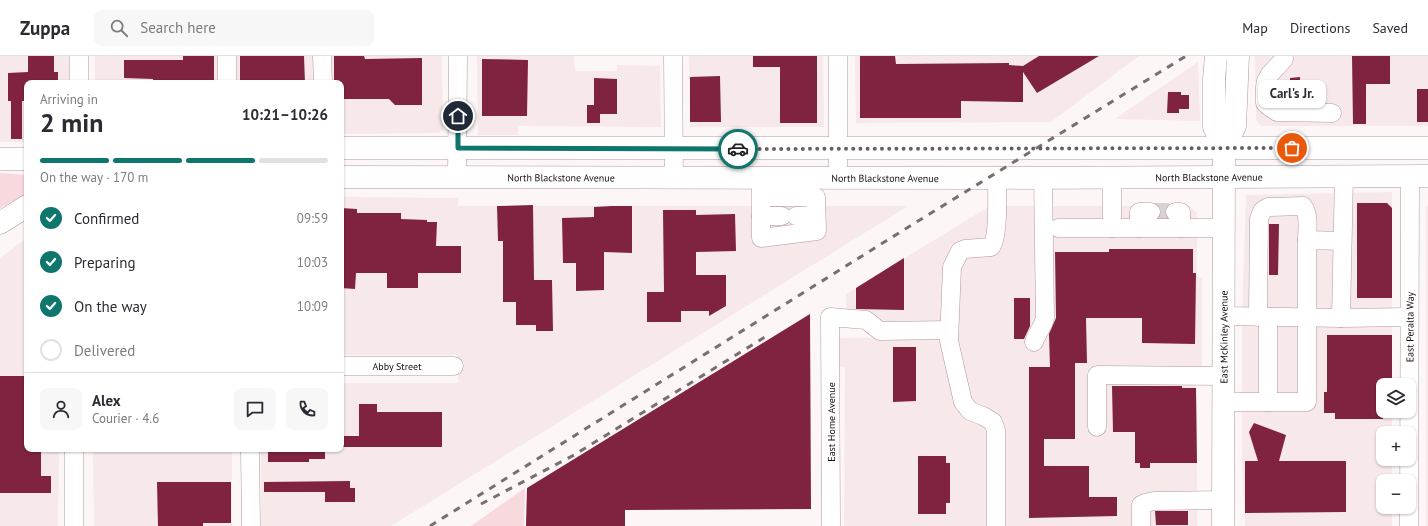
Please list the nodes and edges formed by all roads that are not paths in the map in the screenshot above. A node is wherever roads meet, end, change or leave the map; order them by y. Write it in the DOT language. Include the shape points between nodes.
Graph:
graph roads {
  1 [pos="79,56"];
  2 [pos="227,56"];
  3 [pos="322,56"];
  4 [pos="458,56"];
  5 [pos="673,56"];
  6 [pos="838,56"];
  7 [pos="1216,56"];
  8 [pos="1238,56"];
  9 [pos="1284,59"];
  10 [pos="79,80"];
  11 [pos="227,80"];
  12 [pos="322,80"];
  13 [pos="1332,113"];
  14 [pos="344,148"];
  15 [pos="458,148"];
  16 [pos="674,148"];
  17 [pos="1224,148"];
  18 [pos="1428,148"];
  19 [pos="837,149"];
  20 [pos="0,159"];
  21 [pos="24,159"];
  22 [pos="1428,161"];
  23 [pos="1224,176"];
  24 [pos="1344,176"];
  25 [pos="1419,176"];
  26 [pos="344,177"];
  27 [pos="457,177"];
  28 [pos="674,177"];
  29 [pos="838,177"];
  30 [pos="1043,177"];
  31 [pos="1112,177"];
  32 [pos="998,178"];
  33 [pos="761,187"];
  34 [pos="24,208"];
  35 [pos="1151,212"];
  36 [pos="816,215"];
  37 [pos="761,216"];
  38 [pos="0,223"];
  39 [pos="1058,228"];
  40 [pos="1112,228"];
  41 [pos="1139,228"];
  42 [pos="1224,228"];
  43 [pos="1307,240"];
  44 [pos="1342,241"];
  45 [pos="1223,316"];
  46 [pos="1263,317"];
  47 [pos="1410,317"];
  48 [pos="1307,318"];
  49 [pos="1341,318"];
  50 [pos="949,330"];
  51 [pos="1034,342"];
  52 [pos="344,366"];
  53 [pos="454,366"];
  54 [pos="1223,376"];
  55 [pos="1223,402"];
  56 [pos="1268,402"];
  57 [pos="1097,427"];
  58 [pos="74,452"];
  59 [pos="250,452"];
  60 [pos="1223,500"];
  61 [pos="74,526"];
  62 [pos="251,526"];
  63 [pos="831,526"];
  64 [pos="996,526"];
  65 [pos="1141,526"];
  66 [pos="1223,526"];
  67 [pos="1409,526"];
  1 -- 10 [label="street"];
  2 -- 11 [label="street"];
  3 -- 12 [label="street"];
  4 -- 15 [label="street"];
  5 -- 16 [label="street"];
  6 -- 19 [label="street"];
  7 -- 17 [label="main road, East McKinley Avenue" via="1214,127"];
  8 -- 17 [label="main road, East McKinley Avenue" via="1235,126"];
  9 -- 13 [label="street" via="1266,81 1265,103 1277,112"];
  14 -- 15 [label="main road"];
  15 -- 16 [label="main road"];
  15 -- 27 [label="street"];
  16 -- 19 [label="main road"];
  16 -- 28 [label="street"];
  17 -- 18 [label="main road"];
  17 -- 19 [label="main road"];
  17 -- 23 [label="main road, East McKinley Avenue"];
  19 -- 29 [label="street"];
  20 -- 21 [label="main road"];
  22 -- 25 [label="main road" via="1415,166"];
  23 -- 24 [label="main road, North Blackstone Avenue"];
  23 -- 31 [label="main road, North Blackstone Avenue"];
  23 -- 42 [label="main road, East McKinley Avenue"];
  24 -- 25 [label="main road, North Blackstone Avenue"];
  24 -- 44 [label="street"];
  25 -- 47 [label="street, East Peralta Way"];
  26 -- 27 [label="main road, North Blackstone Avenue"];
  27 -- 28 [label="main road, North Blackstone Avenue"];
  28 -- 33 [label="main road, North Blackstone Avenue"];
  29 -- 32 [label="main road, North Blackstone Avenue"];
  29 -- 33 [label="main road, North Blackstone Avenue"];
  30 -- 31 [label="main road, North Blackstone Avenue"];
  30 -- 32 [label="main road, North Blackstone Avenue"];
  30 -- 51 [label="street" via="1045,318"];
  31 -- 40 [label="street"];
  32 -- 50 [label="street" via="994,243 991,247 960,251 952,267"];
  33 -- 36 [label="street" via="816,197"];
  33 -- 37 [label="street"];
  34 -- 38 [label="main road"];
  35 -- 41 [label="street" via="1139,212"];
  36 -- 37 [label="street"];
  36 -- 37 [label="street" via="817,231 761,238"];
  39 -- 40 [label="street"];
  40 -- 41 [label="street"];
  41 -- 42 [label="street" via="1178,220"];
  42 -- 45 [label="main road, East McKinley Avenue"];
  43 -- 44 [label="street"];
  43 -- 46 [label="street" via="1307,216 1303,206 1268,207 1262,211 1259,219"];
  43 -- 48 [label="street"];
  44 -- 49 [label="street"];
  45 -- 46 [label="street"];
  45 -- 54 [label="main road, East McKinley Avenue"];
  46 -- 48 [label="street"];
  46 -- 56 [label="street"];
  47 -- 49 [label="street"];
  47 -- 67 [label="street, East Peralta Way"];
  48 -- 49 [label="street"];
  48 -- 56 [label="street" via="1307,402"];
  50 -- 63 [label="street, East Home Avenue" via="880,331 866,320 830,317"];
  50 -- 64 [label="street" via="949,341 963,402 970,411 993,422 996,430"];
  52 -- 53 [label="street, Abby Street"];
  54 -- 55 [label="main road, East McKinley Avenue"];
  54 -- 57 [label="street" via="1097,375"];
  55 -- 56 [label="street"];
  55 -- 60 [label="main road, East McKinley Avenue"];
  58 -- 61 [label="street"];
  59 -- 62 [label="street"];
  60 -- 65 [label="street" via="1145,503 1141,505"];
  60 -- 66 [label="main road, East McKinley Avenue"];
}
